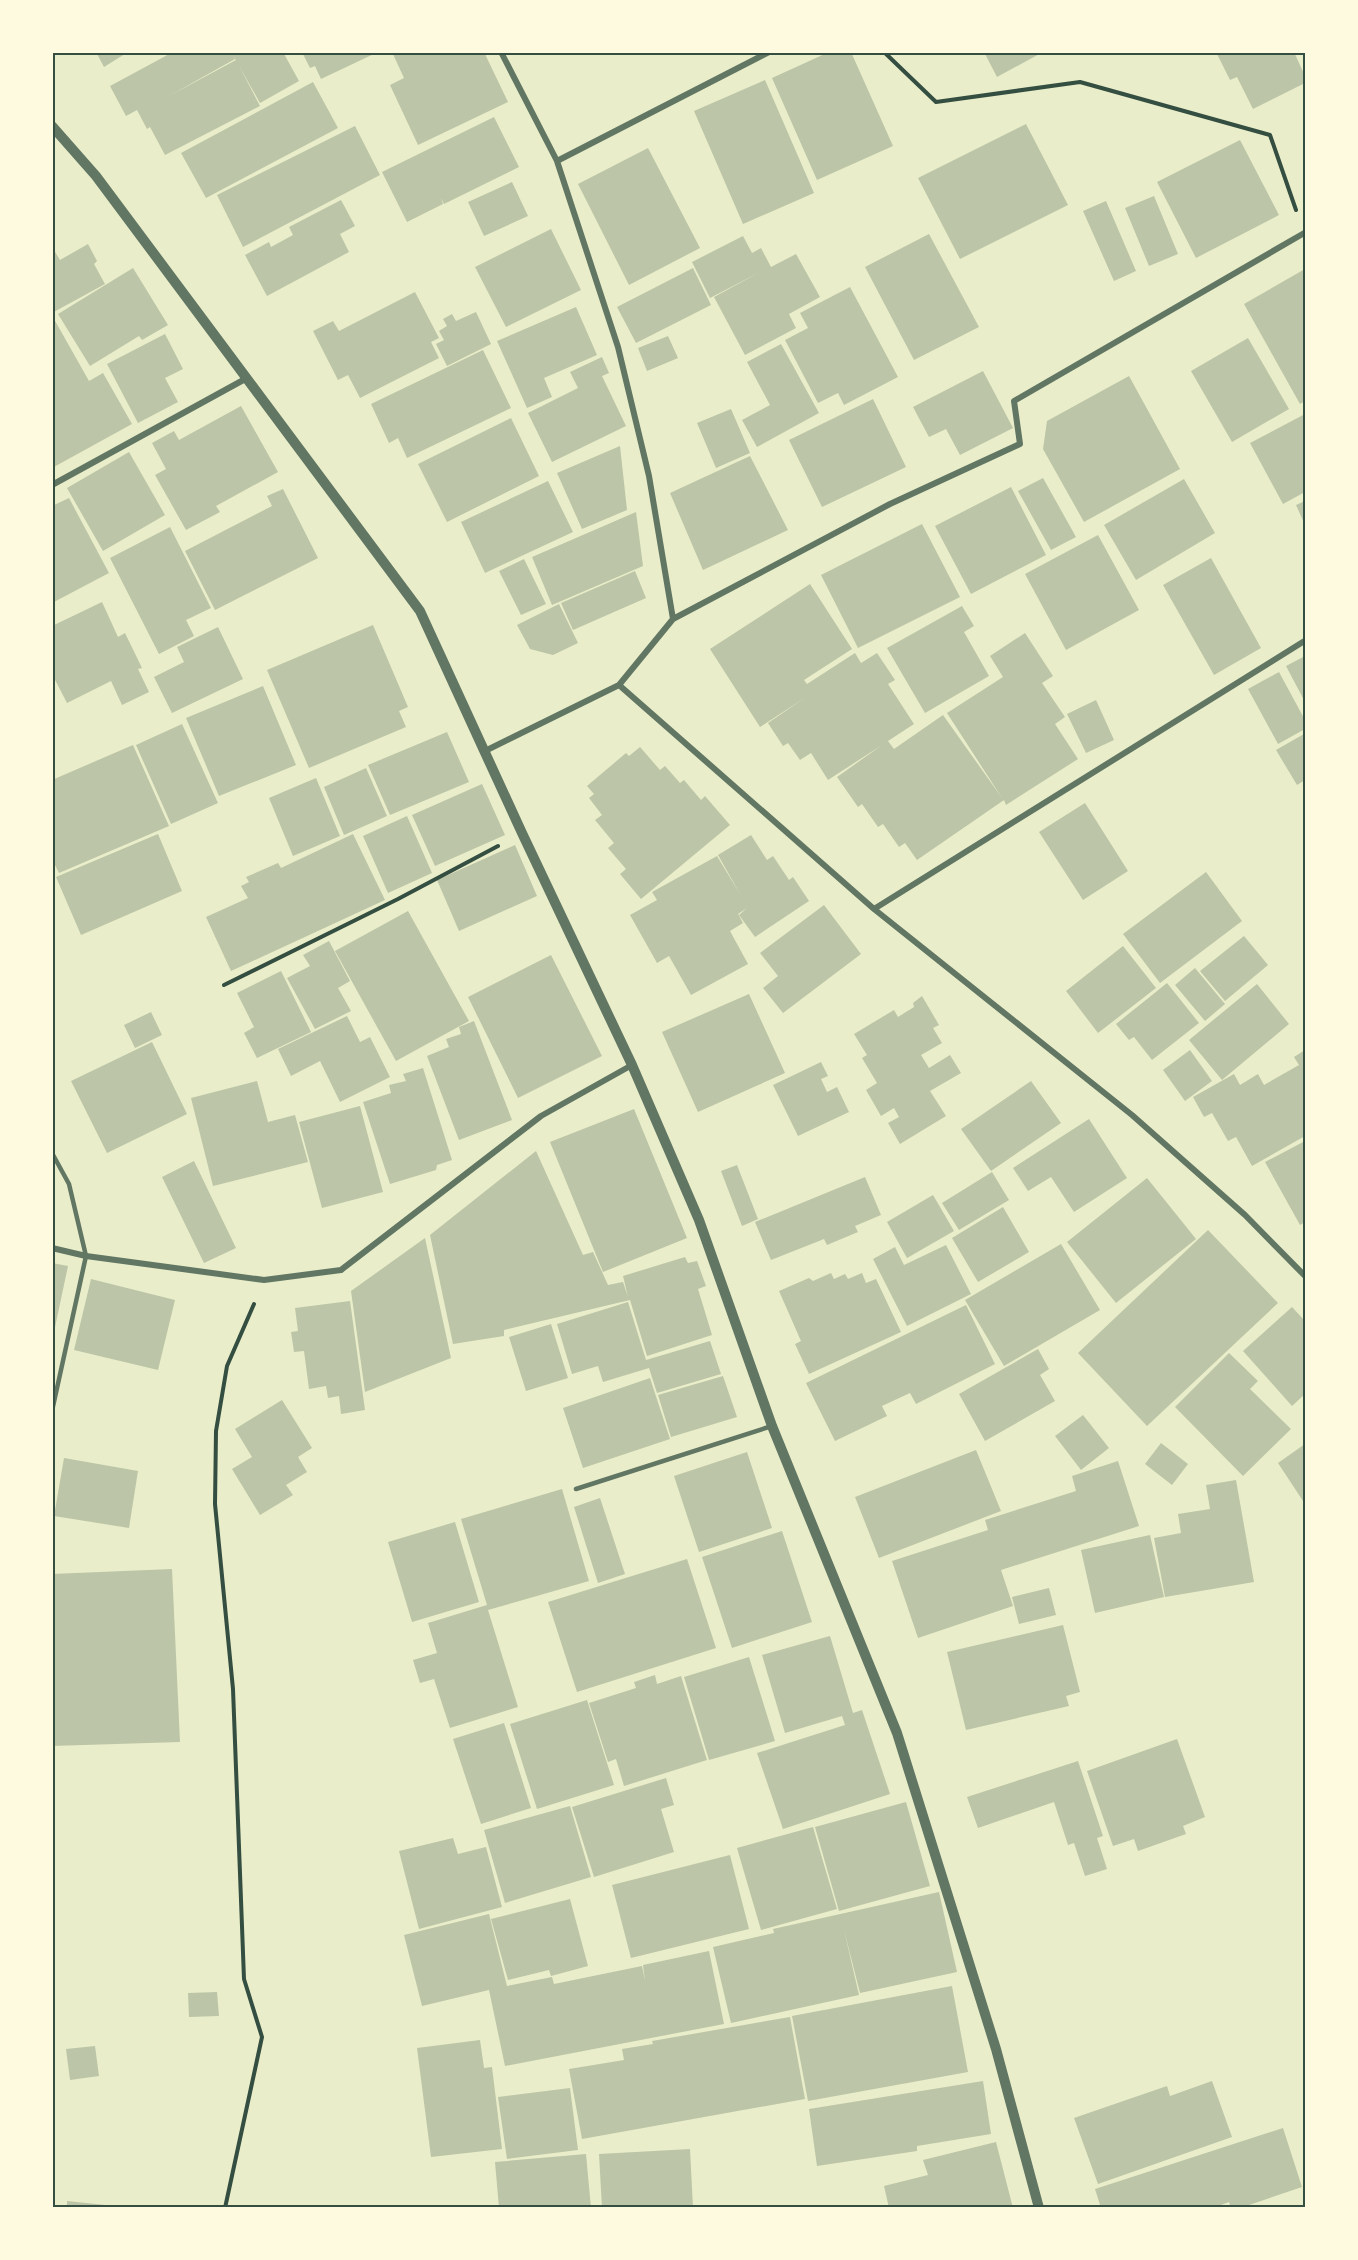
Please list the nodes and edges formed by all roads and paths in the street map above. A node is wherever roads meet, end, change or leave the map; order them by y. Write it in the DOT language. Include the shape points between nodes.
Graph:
graph roads {
  1 [pos="501,52"];
  2 [pos="769,52"];
  3 [pos="884,52"];
  4 [pos="52,126"];
  5 [pos="557,161"];
  6 [pos="1305,233"];
  7 [pos="247,378"];
  8 [pos="52,485"];
  9 [pos="673,619"];
  10 [pos="1305,640"];
  11 [pos="619,685"];
  12 [pos="485,751"];
  13 [pos="522,833"];
  14 [pos="874,909"];
  15 [pos="224,986"];
  16 [pos="632,1065"];
  17 [pos="52,1153"];
  18 [pos="52,1248"];
  19 [pos="87,1256"];
  20 [pos="1305,1277"];
  21 [pos="264,1280"];
  22 [pos="52,1411"];
  23 [pos="772,1426"];
  24 [pos="576,1489"];
  25 [pos="225,2208"];
  26 [pos="1039,2208"];
  1 -- 5 [label="street"];
  2 -- 5 [label="street"];
  3 -- 6 [label="path" via="936,102 1080,82 1270,135"];
  4 -- 7 [label="street" via="96,176"];
  5 -- 9 [label="street" via="618,347 649,476"];
  6 -- 9 [label="street" via="1014,400 1020,444 890,504"];
  7 -- 8 [label="street"];
  7 -- 12 [label="street" via="420,611"];
  9 -- 11 [label="street"];
  10 -- 14 [label="street"];
  11 -- 12 [label="street"];
  11 -- 14 [label="street"];
  12 -- 13 [label="street"];
  13 -- 15 [label="path"];
  13 -- 16 [label="street"];
  14 -- 20 [label="street" via="1132,1115 1245,1215"];
  16 -- 21 [label="street" via="541,1116 341,1270"];
  16 -- 23 [label="street" via="699,1220"];
  17 -- 19 [label="lane" via="69,1184"];
  18 -- 19 [label="street"];
  19 -- 21 [label="street"];
  19 -- 22 [label="lane"];
  21 -- 25 [label="path" via="227,1366 216,1431 215,1504 233,1689 244,1979 262,2037"];
  23 -- 24 [label="lane"];
  23 -- 26 [label="street" via="897,1733 996,2049"];
}
